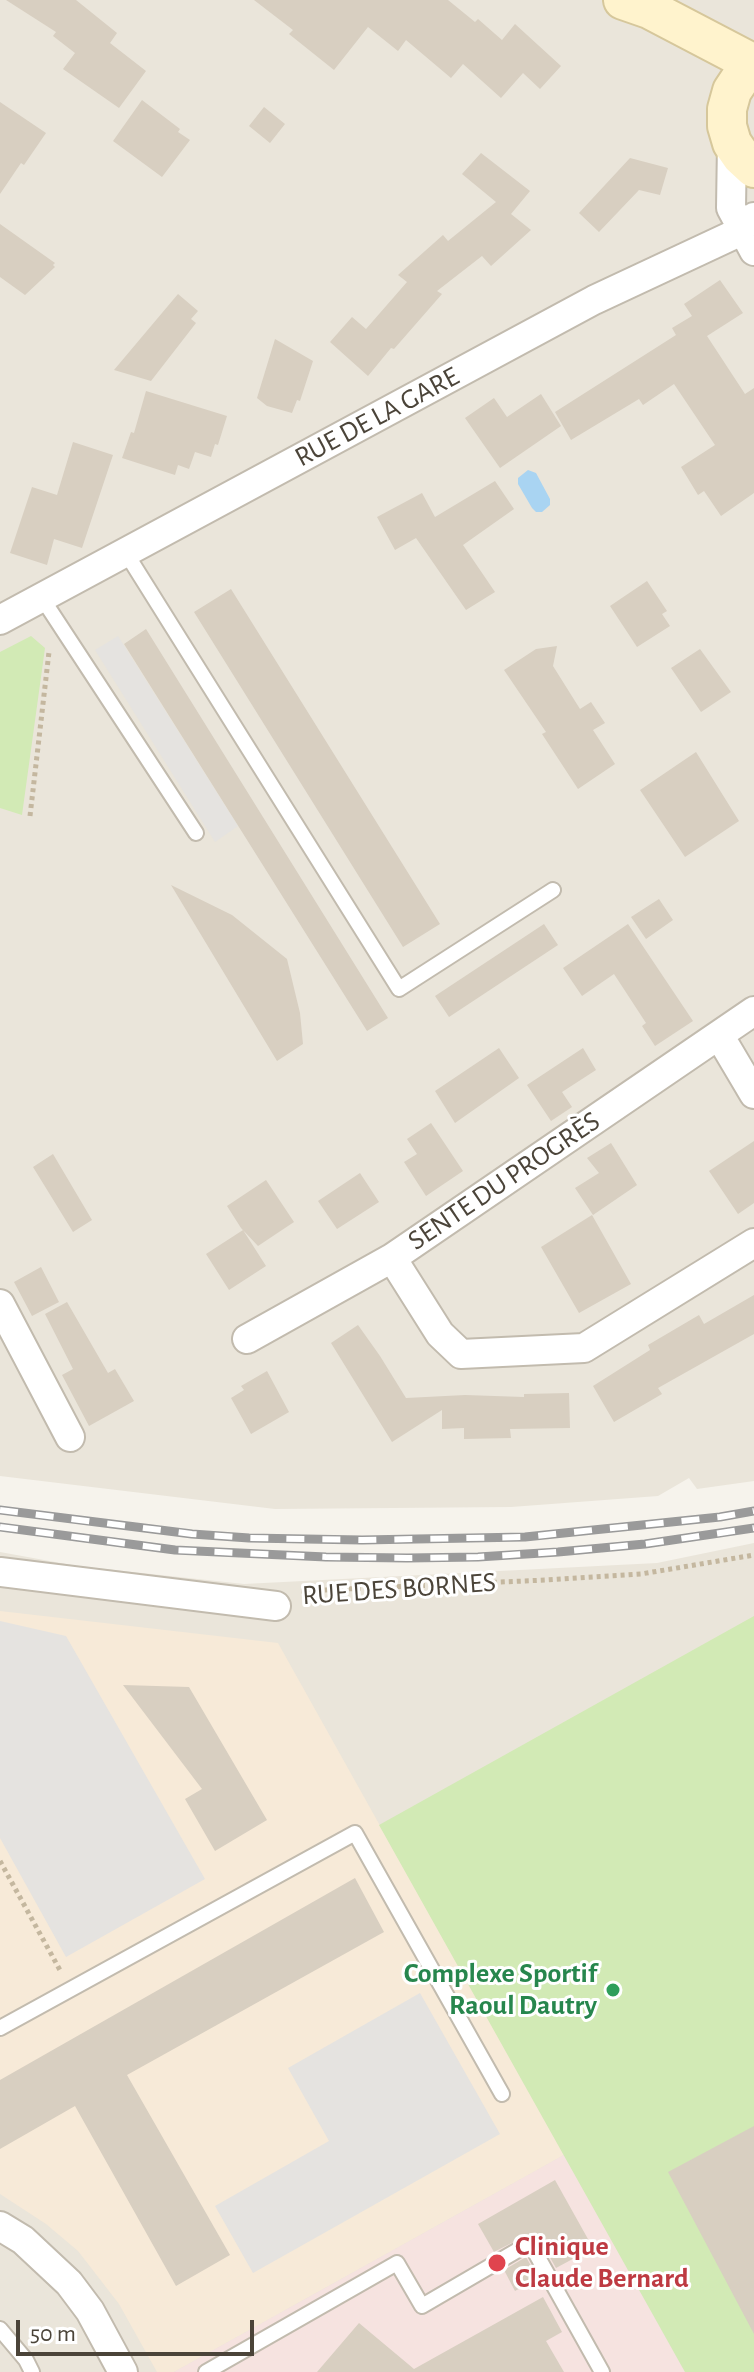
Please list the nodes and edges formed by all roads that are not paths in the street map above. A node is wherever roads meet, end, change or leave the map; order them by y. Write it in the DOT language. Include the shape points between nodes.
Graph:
graph roads {
  1 [pos="623,0"];
  2 [pos="681,27"];
  3 [pos="754,65"];
  4 [pos="738,140"];
  5 [pos="750,232"];
  6 [pos="126,553"];
  7 [pos="50,609"];
  8 [pos="0,620"];
  9 [pos="196,833"];
  10 [pos="553,890"];
  11 [pos="754,1011"];
  12 [pos="719,1035"];
  13 [pos="754,1094"];
  14 [pos="754,1243"];
  15 [pos="392,1258"];
  16 [pos="0,1304"];
  17 [pos="247,1339"];
  18 [pos="70,1437"];
  19 [pos="0,1572"];
  20 [pos="276,1606"];
  21 [pos="0,2028"];
  22 [pos="502,2094"];
  23 [pos="0,2226"];
  24 [pos="0,2329"];
  25 [pos="32,2372"];
  26 [pos="123,2372"];
  27 [pos="206,2372"];
  28 [pos="602,2372"];
  1 -- 2 [label="main road"];
  2 -- 3 [label="main road"];
  2 -- 4 [label="main road"];
  3 -- 4 [label="main road" via="732,91"];
  4 -- 5 [label="street" via="731,208"];
  5 -- 6 [label="street, RUE DE LA GARE" via="594,300"];
  6 -- 7 [label="street, RUE DE LA GARE"];
  6 -- 10 [label="lane" via="399,989"];
  7 -- 8 [label="street, RUE DE LA GARE"];
  7 -- 9 [label="lane"];
  11 -- 12 [label="street, SENTE DU PROGRÈS"];
  12 -- 13 [label="street"];
  12 -- 15 [label="street, SENTE DU PROGRÈS"];
  14 -- 15 [label="street" via="584,1348 461,1354 440,1334"];
  15 -- 17 [label="street, SENTE DU PROGRÈS"];
  16 -- 18 [label="street"];
  19 -- 20 [label="street, RUE DES BORNES"];
  21 -- 22 [label="lane" via="355,1833"];
  23 -- 26 [label="street" via="69,2283"];
  24 -- 25 [label="lane"];
  27 -- 28 [label="lane" via="397,2263 422,2306 530,2243"];
}
